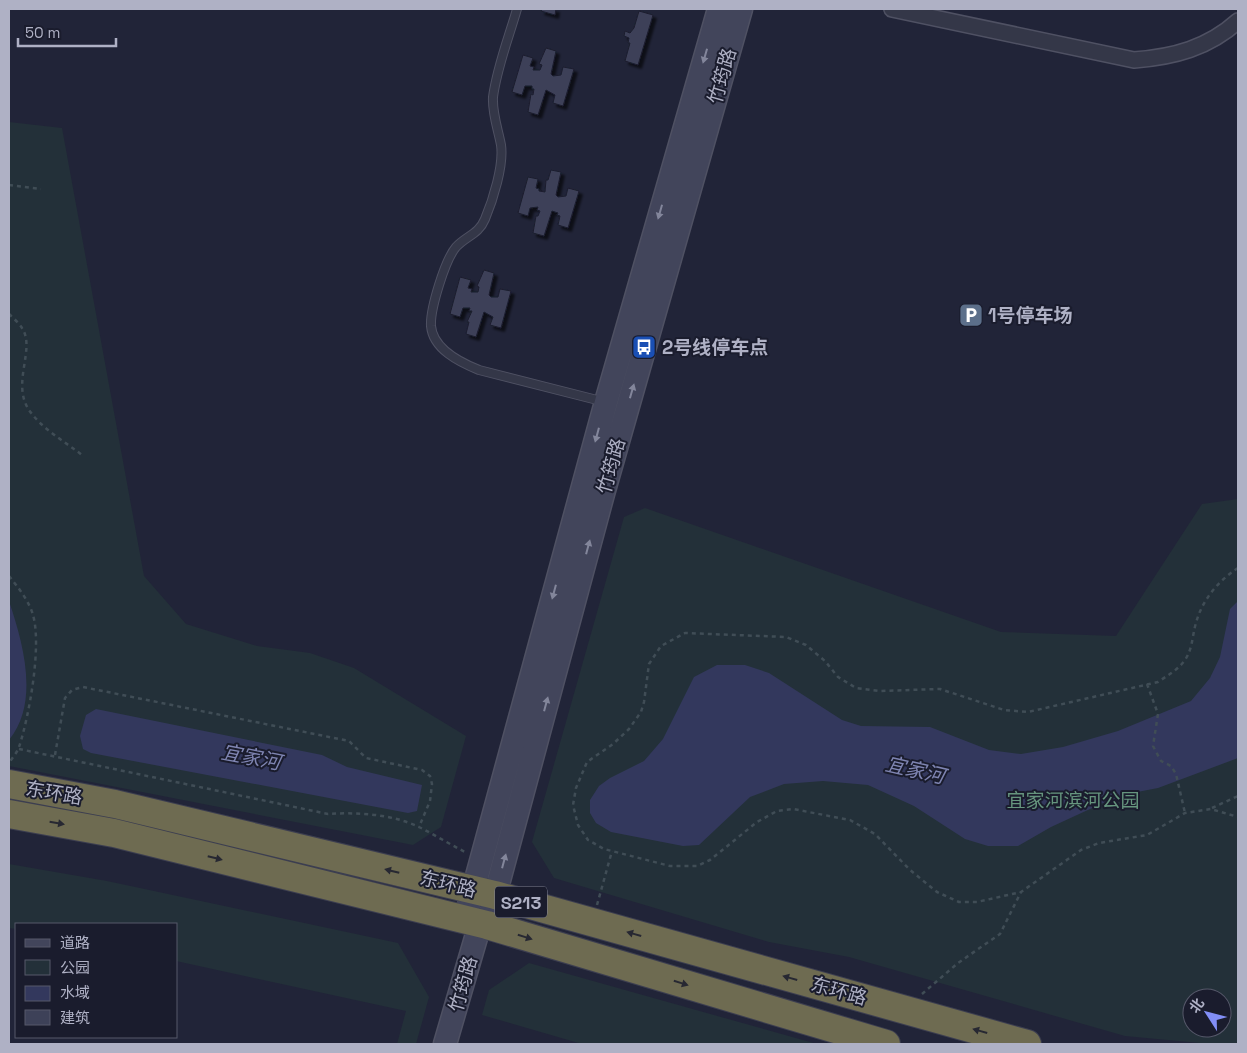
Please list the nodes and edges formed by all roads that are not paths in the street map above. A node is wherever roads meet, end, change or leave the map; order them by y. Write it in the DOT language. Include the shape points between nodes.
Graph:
graph roads {
  1 [pos="517,9"];
  2 [pos="718,9"];
  3 [pos="741,9"];
  4 [pos="892,9"];
  5 [pos="1238,21"];
  6 [pos="606,402"];
  7 [pos="9,784"];
  8 [pos="9,814"];
  9 [pos="484,893"];
  10 [pos="477,923"];
  11 [pos="446,1044"];
  12 [pos="886,1044"];
  13 [pos="1027,1044"];
  1 -- 6 [label="lane" via="494,96 500,167 483,224 474,235 456,247 447,262 431,319 432,334 445,350 479,370"];
  2 -- 6 [label="main road, 竹筠路, one-way"];
  9 -- 3 [label="main road, 竹筠路, one-way" via="603,494"];
  4 -- 5 [label="street" via="1134,60 1165,58 1199,48"];
  6 -- 9 [label="main road, 竹筠路, one-way" via="482,861"];
  9 -- 7 [label="highway, 东环路 / S213, one-way" via="115,804"];
  8 -- 10 [label="highway, 东环路 / S213, one-way" via="114,833"];
  9 -- 10 [label="main road, 竹筠路"];
  13 -- 9 [label="highway, 东环路 / S213, one-way"];
  10 -- 11 [label="main road, 竹筠路"];
  10 -- 12 [label="highway, 东环路 / S213, one-way"];
}
